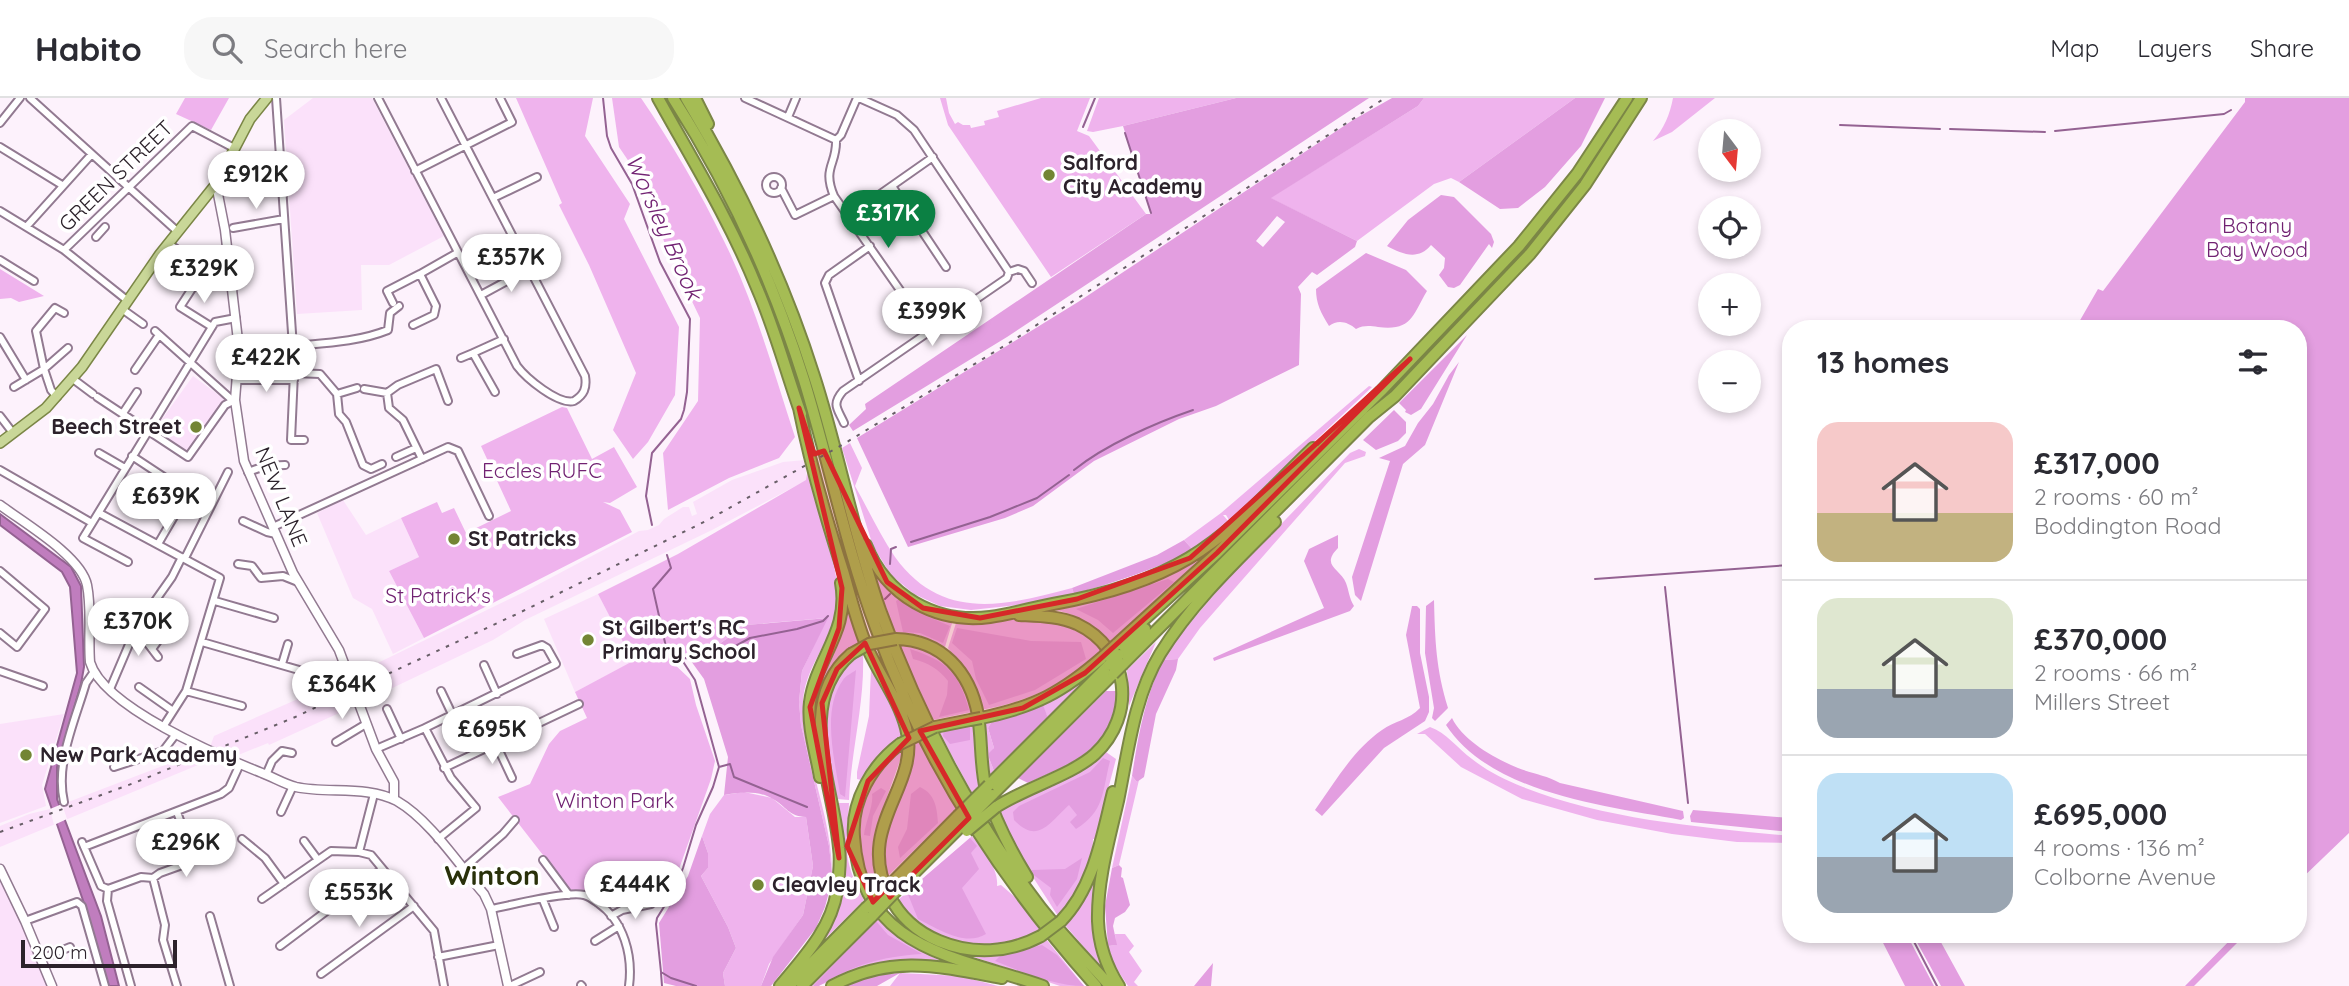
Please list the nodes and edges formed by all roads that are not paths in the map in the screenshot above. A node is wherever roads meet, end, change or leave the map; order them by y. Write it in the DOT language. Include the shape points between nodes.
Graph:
graph roads {
  1 [pos="20,98"];
  2 [pos="30,98"];
  3 [pos="267,98"];
  4 [pos="276,98"];
  5 [pos="378,98"];
  6 [pos="440,98"];
  7 [pos="500,98"];
  8 [pos="656,98"];
  9 [pos="673,98"];
  10 [pos="686,98"];
  11 [pos="695,98"];
  12 [pos="745,98"];
  13 [pos="796,98"];
  14 [pos="858,98"];
  15 [pos="1627,98"];
  16 [pos="1640,98"];
  17 [pos="788,117"];
  18 [pos="0,123"];
  19 [pos="836,140"];
  20 [pos="466,145"];
  21 [pos="0,147"];
  22 [pos="234,148"];
  23 [pos="91,155"];
  24 [pos="933,157"];
  25 [pos="723,162"];
  26 [pos="415,171"];
  27 [pos="537,177"];
  28 [pos="216,184"];
  29 [pos="62,185"];
  30 [pos="128,186"];
  31 [pos="892,186"];
  32 [pos="781,188"];
  33 [pos="834,196"];
  34 [pos="493,198"];
  35 [pos="203,203"];
  36 [pos="222,206"];
  37 [pos="0,211"];
  38 [pos="849,216"];
  39 [pos="284,219"];
  40 [pos="92,223"];
  41 [pos="26,226"];
  42 [pos="233,228"];
  43 [pos="101,232"];
  44 [pos="178,232"];
  45 [pos="169,244"];
  46 [pos="870,246"];
  47 [pos="64,250"];
  48 [pos="457,253"];
  49 [pos="188,257"];
  50 [pos="0,260"];
  51 [pos="946,267"];
  52 [pos="529,269"];
  53 [pos="1009,272"];
  54 [pos="419,274"];
  55 [pos="34,281"];
  56 [pos="1032,283"];
  57 [pos="195,284"];
  58 [pos="481,295"];
  59 [pos="125,305"];
  60 [pos="64,313"];
  61 [pos="236,318"];
  62 [pos="143,324"];
  63 [pos="414,325"];
  64 [pos="212,327"];
  65 [pos="930,333"];
  66 [pos="0,337"];
  67 [pos="504,339"];
  68 [pos="293,346"];
  69 [pos="68,348"];
  70 [pos="473,353"];
  71 [pos="461,358"];
  72 [pos="1410,359"];
  73 [pos="294,362"];
  74 [pos="191,364"];
  75 [pos="140,367"];
  76 [pos="44,369"];
  77 [pos="73,379"];
  78 [pos="26,380"];
  79 [pos="237,380"];
  80 [pos="294,380"];
  81 [pos="859,381"];
  82 [pos="15,387"];
  83 [pos="136,392"];
  84 [pos="495,392"];
  85 [pos="387,393"];
  86 [pos="337,394"];
  87 [pos="1395,396"];
  88 [pos="57,397"];
  89 [pos="233,400"];
  90 [pos="448,401"];
  91 [pos="799,408"];
  92 [pos="122,413"];
  93 [pos="0,416"];
  94 [pos="844,423"];
  95 [pos="149,430"];
  96 [pos="13,433"];
  97 [pos="304,440"];
  98 [pos="0,443"];
  99 [pos="416,447"];
  100 [pos="99,453"];
  101 [pos="132,457"];
  102 [pos="396,457"];
  103 [pos="422,459"];
  104 [pos="382,464"];
  105 [pos="285,465"];
  106 [pos="125,468"];
  107 [pos="0,470"];
  108 [pos="229,472"];
  109 [pos="248,472"];
  110 [pos="176,485"];
  111 [pos="848,502"];
  112 [pos="0,505"];
  113 [pos="179,508"];
  114 [pos="99,513"];
  115 [pos="489,516"];
  116 [pos="243,521"];
  117 [pos="92,523"];
  118 [pos="274,530"];
  119 [pos="833,541"];
  120 [pos="1243,543"];
  121 [pos="158,544"];
  122 [pos="184,558"];
  123 [pos="128,562"];
  124 [pos="238,564"];
  125 [pos="1,574"];
  126 [pos="298,582"];
  127 [pos="215,601"];
  128 [pos="1006,614"];
  129 [pos="274,618"];
  130 [pos="182,624"];
  131 [pos="136,628"];
  132 [pos="877,631"];
  133 [pos="0,633"];
  134 [pos="202,642"];
  135 [pos="288,644"];
  136 [pos="152,649"];
  137 [pos="517,654"];
  138 [pos="1119,655"];
  139 [pos="158,657"];
  140 [pos="282,664"];
  141 [pos="484,665"];
  142 [pos="1108,665"];
  143 [pos="0,671"];
  144 [pos="93,673"];
  145 [pos="351,685"];
  146 [pos="43,686"];
  147 [pos="139,687"];
  148 [pos="110,690"];
  149 [pos="186,691"];
  150 [pos="440,691"];
  151 [pos="497,694"];
  152 [pos="579,704"];
  153 [pos="242,706"];
  154 [pos="387,709"];
  155 [pos="173,711"];
  156 [pos="452,714"];
  157 [pos="366,724"];
  158 [pos="163,727"];
  159 [pos="425,728"];
  160 [pos="176,734"];
  161 [pos="401,739"];
  162 [pos="336,742"];
  163 [pos="496,744"];
  164 [pos="376,749"];
  165 [pos="292,753"];
  166 [pos="240,764"];
  167 [pos="114,767"];
  168 [pos="444,768"];
  169 [pos="266,775"];
  170 [pos="512,778"];
  171 [pos="293,786"];
  172 [pos="374,794"];
  173 [pos="394,799"];
  174 [pos="64,802"];
  175 [pos="177,812"];
  176 [pos="281,812"];
  177 [pos="515,820"];
  178 [pos="963,823"];
  179 [pos="242,839"];
  180 [pos="438,839"];
  181 [pos="304,841"];
  182 [pos="359,852"];
  183 [pos="839,858"];
  184 [pos="318,860"];
  185 [pos="543,860"];
  186 [pos="0,869"];
  187 [pos="463,869"];
  188 [pos="381,870"];
  189 [pos="153,878"];
  190 [pos="284,884"];
  191 [pos="894,887"];
  192 [pos="108,889"];
  193 [pos="569,895"];
  194 [pos="262,900"];
  195 [pos="543,900"];
  196 [pos="651,904"];
  197 [pos="414,905"];
  198 [pos="491,909"];
  199 [pos="869,912"];
  200 [pos="210,916"];
  201 [pos="611,916"];
  202 [pos="25,921"];
  203 [pos="619,926"];
  204 [pos="554,928"];
  205 [pos="1063,935"];
  206 [pos="595,942"];
  207 [pos="499,945"];
  208 [pos="280,946"];
  209 [pos="70,947"];
  210 [pos="438,957"];
  211 [pos="41,959"];
  212 [pos="540,972"];
  213 [pos="321,974"];
  214 [pos="52,986"];
  215 [pos="104,986"];
  216 [pos="131,986"];
  217 [pos="177,986"];
  218 [pos="230,986"];
  219 [pos="444,986"];
  220 [pos="509,986"];
  221 [pos="629,986"];
  222 [pos="780,986"];
  223 [pos="789,986"];
  224 [pos="802,986"];
  225 [pos="832,986"];
  226 [pos="1043,986"];
  227 [pos="1096,986"];
  228 [pos="1110,986"];
  229 [pos="1119,986"];
  1 -- 18 [label="street"];
  2 -- 23 [label="street"];
  3 -- 22 [label="main road"];
  4 -- 39 [label="street"];
  5 -- 26 [label="street"];
  6 -- 20 [label="street"];
  7 -- 20 [label="street" via="512,122"];
  8 -- 91 [label="highway" via="750,270"];
  9 -- 132 [label="highway" via="729,196 784,322"];
  10 -- 25 [label="highway"];
  11 -- 25 [label="highway"];
  12 -- 17 [label="street"];
  13 -- 17 [label="street"];
  14 -- 19 [label="street"];
  14 -- 24 [label="street" via="905,121"];
  15 -- 72 [label="highway" via="1577,174 1528,235"];
  16 -- 87 [label="highway" via="1585,186 1531,254"];
  17 -- 19 [label="street"];
  19 -- 33 [label="street" via="828,172"];
  20 -- 26 [label="street"];
  20 -- 34 [label="street"];
  21 -- 29 [label="street"];
  22 -- 28 [label="main road"];
  22 -- 30 [label="street, GREEN STREET" via="192,126"];
  23 -- 29 [label="street"];
  23 -- 30 [label="street"];
  24 -- 31 [label="street"];
  24 -- 53 [label="street"];
  25 -- 111 [label="highway" via="766,251 803,344"];
  26 -- 48 [label="street"];
  27 -- 34 [label="street"];
  28 -- 35 [label="main road"];
  28 -- 36 [label="main road, NEW LANE"];
  29 -- 41 [label="street"];
  30 -- 40 [label="street, GREEN STREET"];
  30 -- 44 [label="street"];
  31 -- 38 [label="street"];
  31 -- 51 [label="street"];
  32 -- 33 [label="street" via="795,215"];
  33 -- 38 [label="street"];
  34 -- 52 [label="street"];
  35 -- 36 [label="main road" via="214,201"];
  35 -- 44 [label="main road"];
  36 -- 61 [label="main road, NEW LANE"];
  37 -- 41 [label="street"];
  38 -- 46 [label="street"];
  39 -- 42 [label="street"];
  39 -- 68 [label="street"];
  40 -- 43 [label="street"];
  40 -- 47 [label="street, GREEN STREET"];
  41 -- 47 [label="street"];
  44 -- 45 [label="main road"];
  45 -- 49 [label="street"];
  45 -- 59 [label="main road"];
  46 -- 65 [label="street"];
  46 -- 81 [label="street" via="829,275 825,283"];
  47 -- 59 [label="street"];
  48 -- 54 [label="street"];
  48 -- 58 [label="street"];
  50 -- 55 [label="street"];
  52 -- 58 [label="street"];
  52 -- 67 [label="street" via="585,376 580,397 567,403 522,373"];
  53 -- 56 [label="street" via="1024,271"];
  53 -- 65 [label="street" via="1007,278"];
  54 -- 63 [label="street" via="436,306 434,315"];
  54 -- 68 [label="street" via="387,291 396,304 388,330 351,341"];
  57 -- 64 [label="street" via="180,307"];
  58 -- 67 [label="street"];
  59 -- 62 [label="street"];
  59 -- 77 [label="main road"];
  60 -- 76 [label="street" via="55,308 36,331"];
  61 -- 64 [label="street" via="217,321"];
  61 -- 79 [label="main road, NEW LANE"];
  64 -- 74 [label="street"];
  65 -- 81 [label="street"];
  66 -- 78 [label="street"];
  67 -- 70 [label="street"];
  68 -- 73 [label="street"];
  69 -- 76 [label="street"];
  70 -- 71 [label="street"];
  70 -- 84 [label="street"];
  72 -- 128 [label="highway" via="1236,522 1190,558 1098,593"];
  72 -- 138 [label="highway"];
  74 -- 75 [label="street" via="157,333"];
  74 -- 89 [label="street"];
  74 -- 95 [label="street"];
  76 -- 78 [label="street"];
  76 -- 88 [label="street"];
  77 -- 88 [label="main road"];
  77 -- 92 [label="street"];
  78 -- 82 [label="street"];
  79 -- 80 [label="street"];
  79 -- 89 [label="main road, NEW LANE"];
  80 -- 86 [label="street" via="294,373 320,374"];
  80 -- 97 [label="street" via="291,440"];
  81 -- 94 [label="street" via="836,399"];
  83 -- 92 [label="street"];
  85 -- 86 [label="street" via="360,389"];
  85 -- 90 [label="street" via="440,368"];
  85 -- 99 [label="street" via="389,408 403,420"];
  86 -- 104 [label="street" via="339,414 363,466 371,469"];
  87 -- 120 [label="highway"];
  87 -- 229 [label="highway" via="1243,554 1181,625 1151,671 1135,719 1099,906 1102,952"];
  88 -- 96 [label="main road"];
  89 -- 95 [label="street" via="188,457"];
  89 -- 109 [label="main road, NEW LANE"];
  91 -- 119 [label="highway"];
  91 -- 132 [label="highway" via="853,580"];
  92 -- 95 [label="street"];
  93 -- 96 [label="street"];
  95 -- 101 [label="street"];
  96 -- 98 [label="main road"];
  99 -- 102 [label="street"];
  99 -- 103 [label="street"];
  100 -- 106 [label="street"];
  101 -- 106 [label="street"];
  101 -- 110 [label="street"];
  103 -- 115 [label="street" via="448,447 458,451"];
  103 -- 118 [label="street"];
  105 -- 109 [label="street"];
  106 -- 114 [label="street"];
  107 -- 117 [label="street"];
  108 -- 122 [label="street"];
  109 -- 118 [label="main road, NEW LANE"];
  111 -- 128 [label="highway" via="872,560 887,582 911,601 957,617"];
  111 -- 205 [label="highway" via="881,611 931,729 1007,860"];
  112 -- 144 [label="main road" via="81,569 87,583"];
  113 -- 121 [label="street"];
  114 -- 117 [label="street"];
  114 -- 121 [label="street"];
  116 -- 118 [label="street" via="267,532"];
  117 -- 123 [label="street" via="83,538"];
  118 -- 126 [label="main road, NEW LANE"];
  119 -- 120 [label="highway, bridge" via="865,642 908,737 906,765 880,838 880,870 889,894 911,925 934,939 979,950 1000,950 1041,936 1077,901 1092,869 1143,676 1172,627"];
  119 -- 183 [label="highway" via="842,615 815,683 810,713"];
  120 -- 138 [label="highway"];
  121 -- 122 [label="street"];
  122 -- 127 [label="street" via="220,578"];
  122 -- 131 [label="street"];
  124 -- 126 [label="street" via="252,566 261,578 283,576"];
  125 -- 133 [label="street" via="46,609 17,647"];
  126 -- 145 [label="main road, NEW LANE" via="338,650"];
  127 -- 129 [label="street"];
  127 -- 134 [label="street"];
  128 -- 178 [label="highway, bridge" via="1058,618 1093,634 1118,665 1122,696 1118,718 1094,755"];
  130 -- 136 [label="street" via="177,615"];
  131 -- 136 [label="street"];
  131 -- 148 [label="street"];
  132 -- 227 [label="highway" via="916,723 980,836 1038,918"];
  134 -- 140 [label="street"];
  134 -- 149 [label="street"];
  135 -- 140 [label="street"];
  136 -- 139 [label="street"];
  137 -- 151 [label="street" via="542,645 555,664"];
  138 -- 142 [label="highway, bridge"];
  138 -- 142 [label="highway, bridge"];
  140 -- 145 [label="street"];
  141 -- 151 [label="street"];
  142 -- 178 [label="highway, bridge"];
  142 -- 226 [label="highway, bridge" via="1023,708 935,727 900,744 868,780 856,814 853,832 861,880 894,928 918,944"];
  143 -- 146 [label="street"];
  144 -- 148 [label="main road"];
  144 -- 174 [label="street" via="64,760"];
  145 -- 157 [label="main road, NEW LANE"];
  147 -- 155 [label="street"];
  148 -- 158 [label="main road"];
  149 -- 153 [label="street"];
  149 -- 155 [label="street"];
  150 -- 156 [label="street"];
  151 -- 156 [label="street"];
  152 -- 163 [label="street"];
  154 -- 161 [label="street"];
  155 -- 158 [label="street"];
  156 -- 159 [label="street"];
  157 -- 162 [label="street"];
  157 -- 164 [label="main road, NEW LANE"];
  158 -- 160 [label="main road"];
  159 -- 161 [label="street"];
  159 -- 168 [label="street"];
  160 -- 166 [label="main road"];
  160 -- 167 [label="street" via="163,751"];
  161 -- 164 [label="street"];
  163 -- 168 [label="street"];
  163 -- 170 [label="street"];
  164 -- 173 [label="main road, NEW LANE" via="394,782"];
  165 -- 169 [label="street" via="282,751"];
  166 -- 169 [label="main road"];
  166 -- 175 [label="street" via="225,792"];
  168 -- 180 [label="street" via="476,808"];
  169 -- 171 [label="main road"];
  171 -- 172 [label="main road"];
  171 -- 176 [label="street"];
  172 -- 173 [label="main road"];
  172 -- 182 [label="street"];
  173 -- 180 [label="main road" via="415,813"];
  175 -- 189 [label="street" via="192,857 186,865"];
  175 -- 192 [label="street" via="83,845 101,886"];
  177 -- 187 [label="street"];
  178 -- 191 [label="highway"];
  178 -- 191 [label="highway" via="906,882"];
  179 -- 190 [label="street" via="265,858"];
  180 -- 187 [label="main road"];
  181 -- 184 [label="street"];
  182 -- 184 [label="street" via="331,851"];
  182 -- 188 [label="street" via="371,855"];
  183 -- 205 [label="highway, bridge" via="822,745 821,711 830,680 851,654 874,642 917,641 953,662 967,680 978,716 983,778 1002,834"];
  183 -- 222 [label="highway" via="830,916"];
  184 -- 190 [label="street"];
  185 -- 193 [label="street"];
  186 -- 202 [label="main road"];
  187 -- 198 [label="main road"];
  188 -- 197 [label="street"];
  188 -- 208 [label="street"];
  189 -- 192 [label="street" via="141,877"];
  189 -- 217 [label="street" via="165,925 163,940"];
  190 -- 194 [label="street"];
  191 -- 199 [label="highway, bridge"];
  192 -- 216 [label="street" via="107,901"];
  193 -- 195 [label="street"];
  193 -- 201 [label="street" via="586,895"];
  195 -- 198 [label="street"];
  195 -- 204 [label="street"];
  196 -- 201 [label="street"];
  197 -- 210 [label="street" via="434,931"];
  197 -- 213 [label="street"];
  198 -- 207 [label="main road"];
  199 -- 223 [label="highway"];
  199 -- 224 [label="highway"];
  200 -- 218 [label="street"];
  201 -- 203 [label="street"];
  202 -- 211 [label="main road"];
  202 -- 215 [label="street" via="77,902 82,906"];
  203 -- 206 [label="street"];
  203 -- 221 [label="street" via="629,951"];
  205 -- 228 [label="highway"];
  207 -- 210 [label="street"];
  207 -- 220 [label="main road"];
  209 -- 211 [label="street"];
  210 -- 219 [label="street"];
  211 -- 214 [label="main road"];
  212 -- 220 [label="street"];
  225 -- 226 [label="highway" via="875,969 920,964"];
}
